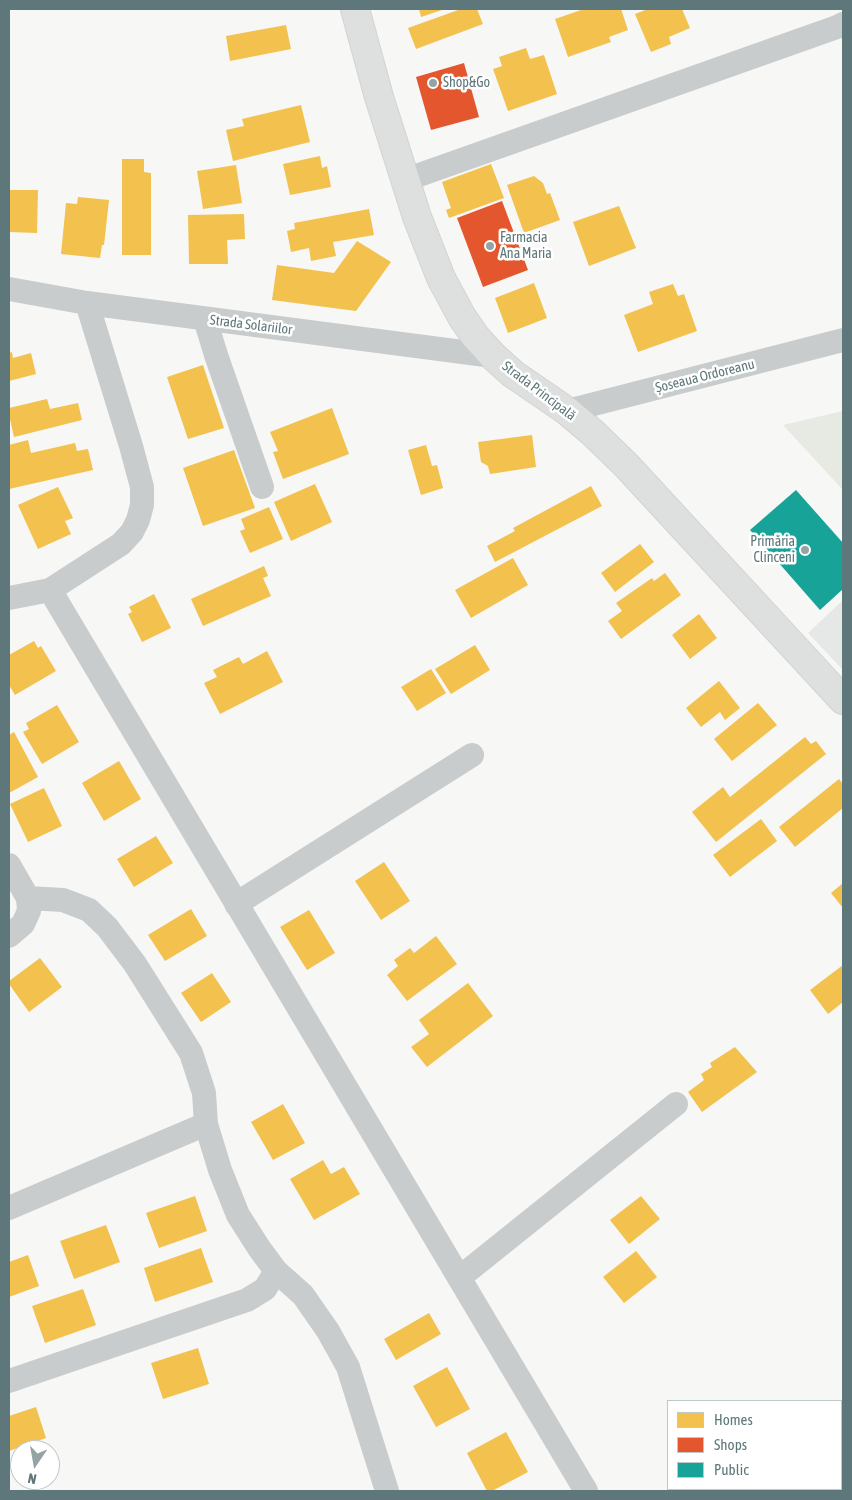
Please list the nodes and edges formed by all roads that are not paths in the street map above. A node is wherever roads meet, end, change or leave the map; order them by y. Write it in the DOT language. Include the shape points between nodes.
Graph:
graph roads {
  1 [pos="355,9"];
  2 [pos="843,24"];
  3 [pos="405,180"];
  4 [pos="9,289"];
  5 [pos="87,303"];
  6 [pos="205,319"];
  7 [pos="843,340"];
  8 [pos="493,356"];
  9 [pos="567,411"];
  10 [pos="262,487"];
  11 [pos="50,590"];
  12 [pos="9,598"];
  13 [pos="843,700"];
  14 [pos="472,755"];
  15 [pos="9,865"];
  16 [pos="28,898"];
  17 [pos="236,904"];
  18 [pos="9,936"];
  19 [pos="676,1104"];
  20 [pos="206,1124"];
  21 [pos="9,1208"];
  22 [pos="276,1271"];
  23 [pos="458,1278"];
  24 [pos="9,1381"];
  25 [pos="388,1491"];
  26 [pos="586,1491"];
  1 -- 3 [label="main road, Strada Principală"];
  2 -- 3 [label="street"];
  3 -- 8 [label="main road, Strada Principală" via="429,250 450,297 475,336"];
  4 -- 5 [label="street, Strada Solariilor"];
  5 -- 6 [label="street, Strada Solariilor"];
  5 -- 11 [label="street" via="142,487 142,505 132,532 121,544"];
  6 -- 8 [label="street, Strada Solariilor"];
  6 -- 10 [label="street"];
  7 -- 9 [label="street, Șoseaua Ordoreanu"];
  8 -- 9 [label="main road, Strada Principală" via="513,374"];
  9 -- 13 [label="main road, Strada Principală" via="626,465"];
  11 -- 12 [label="street"];
  11 -- 17 [label="street"];
  14 -- 17 [label="street"];
  15 -- 16 [label="street"];
  16 -- 18 [label="street" via="29,911 24,924"];
  16 -- 20 [label="street" via="63,900 89,910 107,927 135,964 191,1053 204,1093"];
  17 -- 23 [label="street"];
  19 -- 23 [label="street"];
  20 -- 21 [label="street"];
  20 -- 22 [label="street" via="238,1215"];
  22 -- 24 [label="street" via="265,1289 247,1300"];
  22 -- 25 [label="street" via="303,1295 348,1367"];
  23 -- 26 [label="street"];
}
